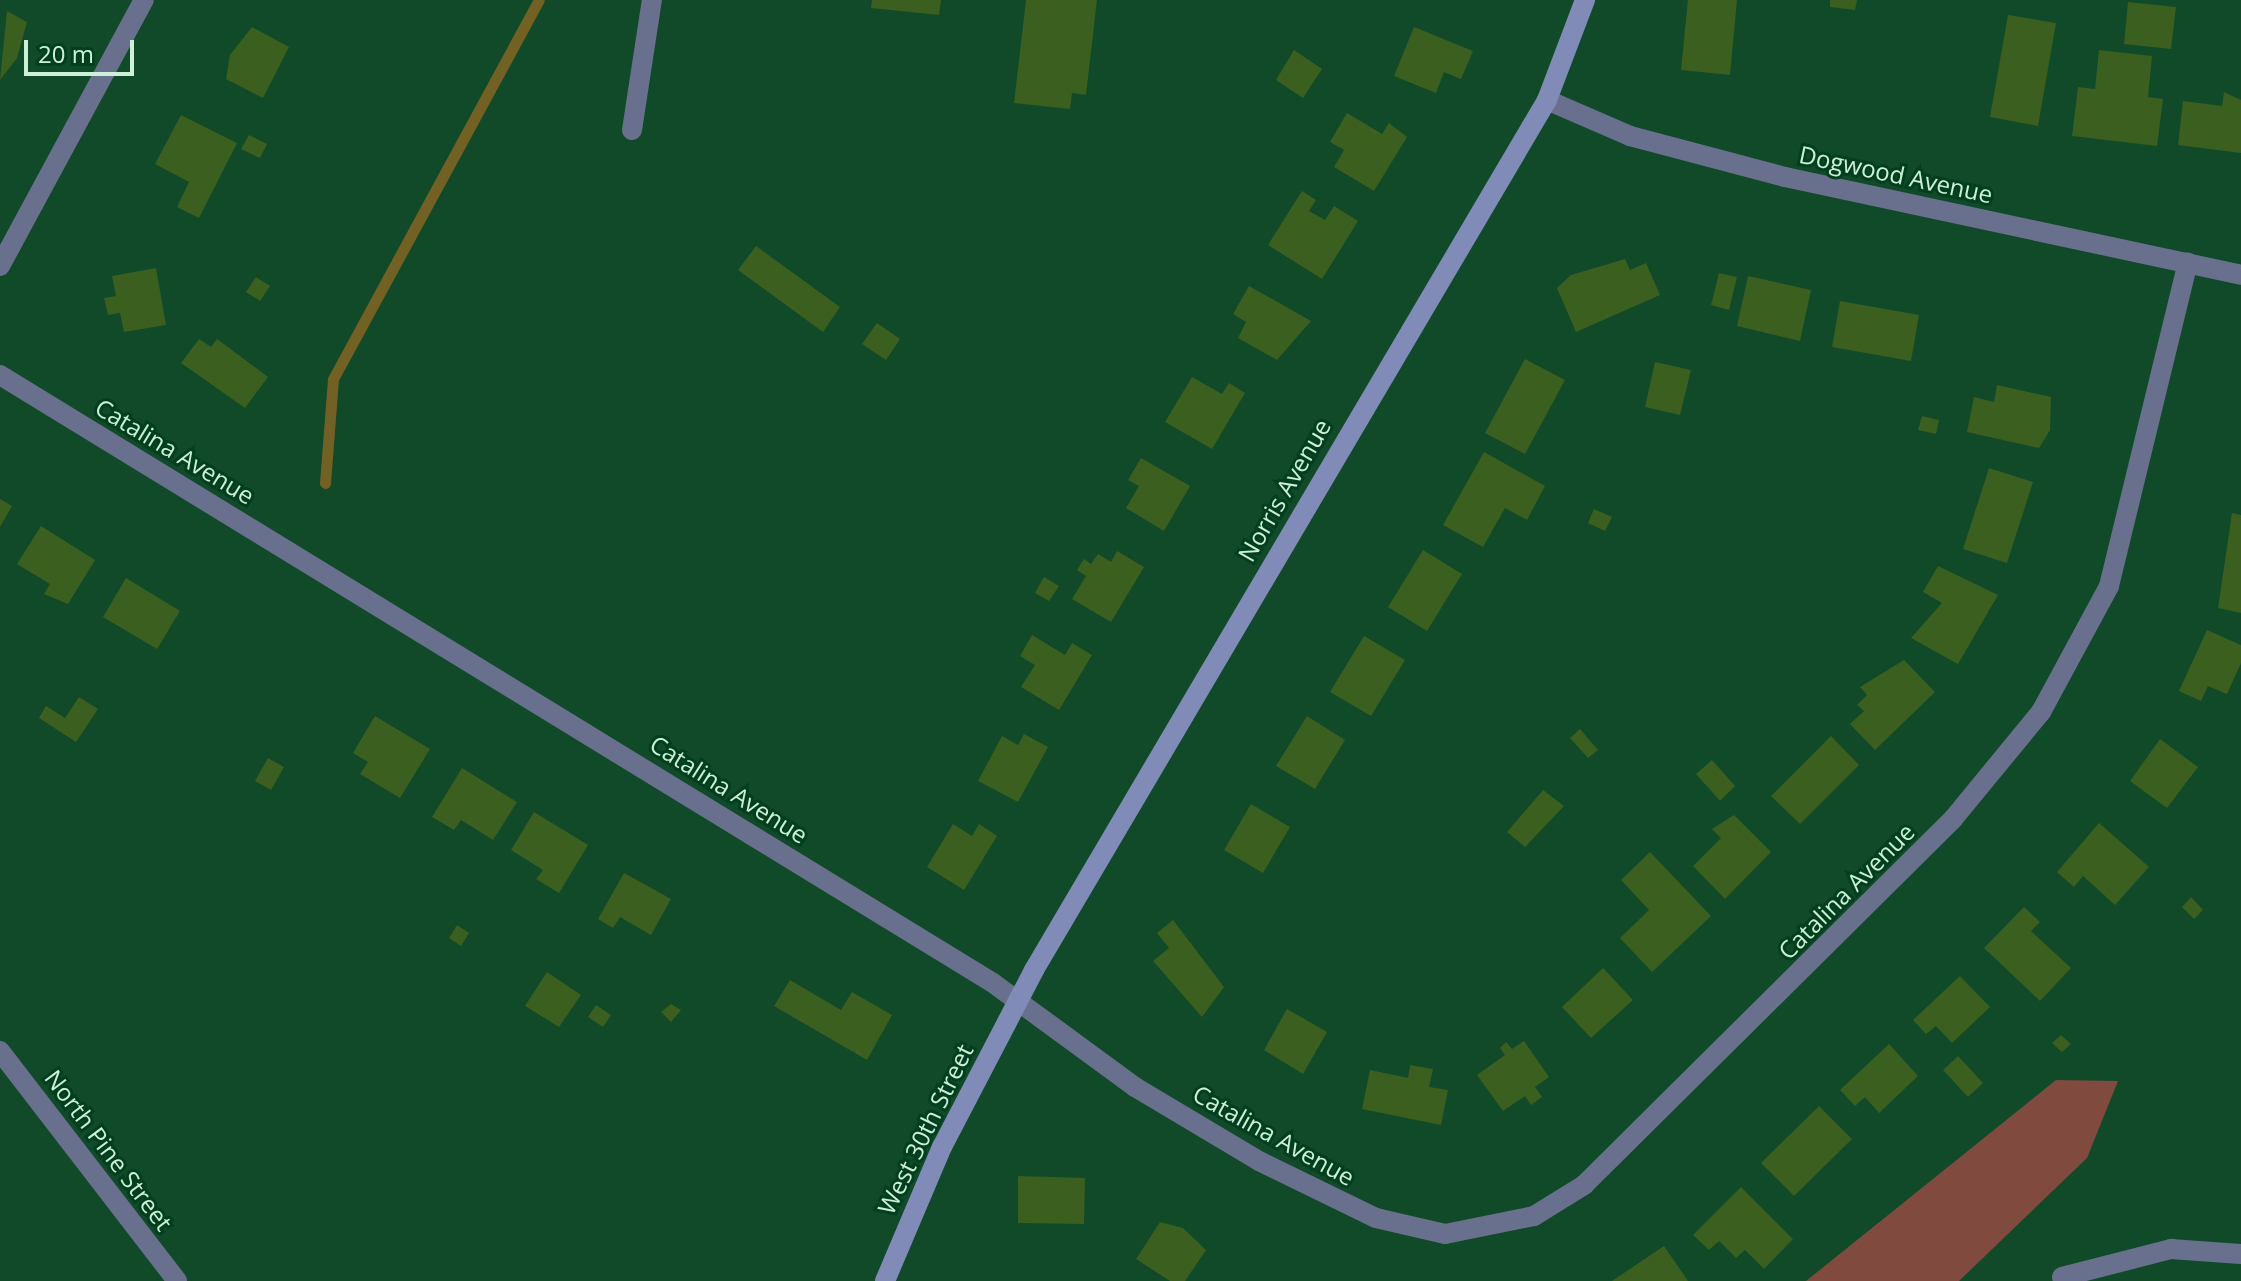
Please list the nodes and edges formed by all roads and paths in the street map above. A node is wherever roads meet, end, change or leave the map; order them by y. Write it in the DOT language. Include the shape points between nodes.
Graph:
graph roads {
  1 [pos="144,0"];
  2 [pos="652,0"];
  3 [pos="1585,0"];
  4 [pos="1547,100"];
  5 [pos="632,130"];
  6 [pos="2188,263"];
  7 [pos="0,266"];
  8 [pos="2241,275"];
  9 [pos="0,375"];
  10 [pos="1019,1004"];
  11 [pos="0,1051"];
  12 [pos="2241,1254"];
  13 [pos="2062,1277"];
  14 [pos="177,1281"];
  15 [pos="885,1281"];
  1 -- 7 [label="street"];
  2 -- 5 [label="street"];
  3 -- 4 [label="street, Norris Avenue"];
  4 -- 6 [label="street, Dogwood Avenue" via="1630,136 1759,171"];
  4 -- 10 [label="street, Norris Avenue"];
  6 -- 8 [label="street, Dogwood Avenue"];
  6 -- 10 [label="street, Catalina Avenue" via="2109,586 2041,712 1983,788 1865,911 1557,1204 1508,1223 1445,1234 1376,1218 1259,1161 1135,1087"];
  9 -- 10 [label="street, Catalina Avenue"];
  10 -- 15 [label="street, West 30th Street" via="942,1147"];
  11 -- 14 [label="street, North Pine Street"];
  12 -- 13 [label="street" via="2171,1249"];
}
